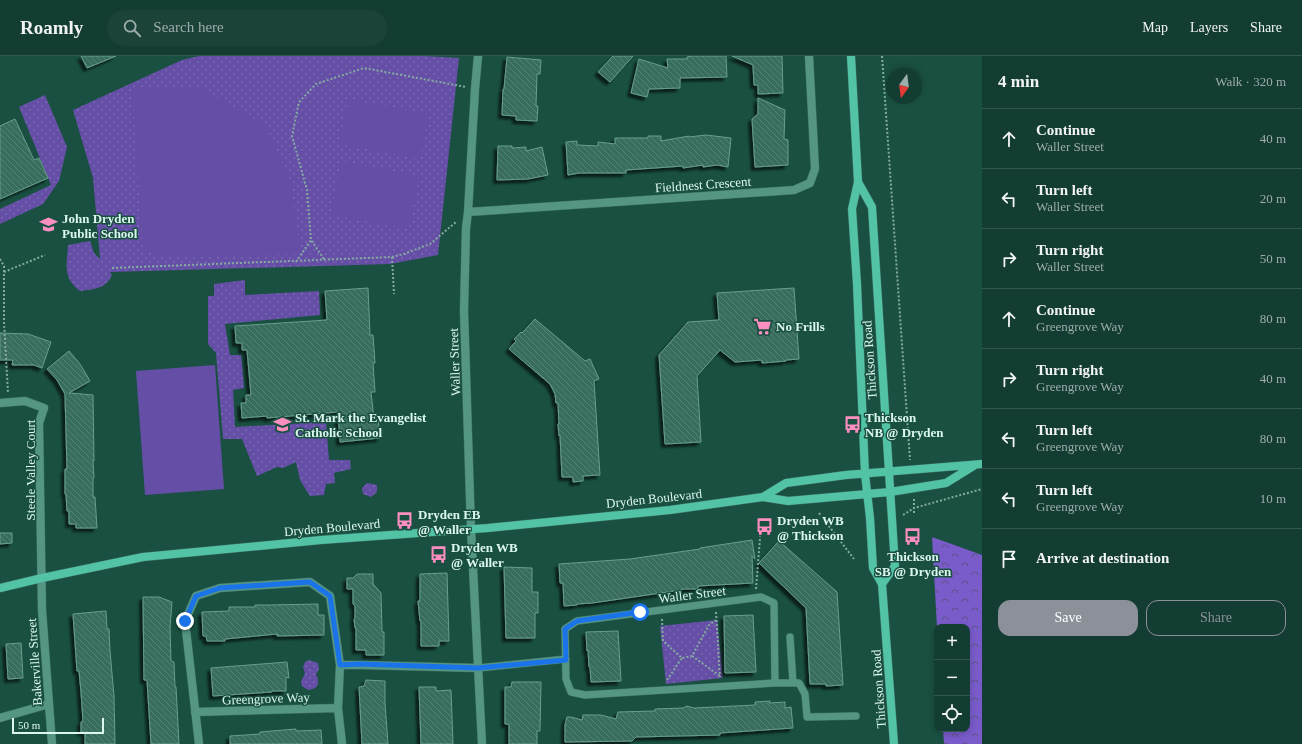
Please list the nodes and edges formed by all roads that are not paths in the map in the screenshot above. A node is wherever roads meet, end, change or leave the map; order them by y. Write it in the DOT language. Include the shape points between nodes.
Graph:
graph roads {
  1 [pos="478,56"];
  2 [pos="809,56"];
  3 [pos="851,56"];
  4 [pos="858,182"];
  5 [pos="468,212"];
  6 [pos="0,403"];
  7 [pos="978,465"];
  8 [pos="889,472"];
  9 [pos="865,474"];
  10 [pos="890,492"];
  11 [pos="866,494"];
  12 [pos="763,497"];
  13 [pos="471,529"];
  14 [pos="42,578"];
  15 [pos="882,584"];
  16 [pos="0,588"];
  17 [pos="790,637"];
  18 [pos="566,660"];
  19 [pos="340,665"];
  20 [pos="478,668"];
  21 [pos="775,683"];
  22 [pos="793,683"];
  23 [pos="49,704"];
  24 [pos="338,708"];
  25 [pos="195,712"];
  26 [pos="856,716"];
  27 [pos="0,718"];
  28 [pos="52,744"];
  29 [pos="199,744"];
  30 [pos="342,744"];
  31 [pos="482,744"];
  32 [pos="894,744"];
  1 -- 5 [label="street, Waller Street"];
  2 -- 5 [label="street, Fieldnest Crescent" via="814,169 810,183 794,190"];
  3 -- 4 [label="street, Thickson Road"];
  4 -- 8 [label="street, Thickson Road" via="872,207"];
  4 -- 9 [label="street, Thickson Road" via="852,209"];
  5 -- 13 [label="street, Waller Street" via="464,311"];
  6 -- 14 [label="street, Steele Valley Court" via="24,401 44,408 39,423"];
  7 -- 8 [label="street, Dryden Boulevard"];
  7 -- 10 [label="street, Dryden Boulevard" via="946,483"];
  8 -- 9 [label="street, Dryden Boulevard"];
  8 -- 10 [label="street, Thickson Road"];
  9 -- 11 [label="street, Thickson Road"];
  9 -- 12 [label="street, Dryden Boulevard" via="786,483"];
  10 -- 11 [label="street, Dryden Boulevard"];
  10 -- 15 [label="street, Thickson Road" via="896,566"];
  11 -- 12 [label="street, Dryden Boulevard" via="788,501"];
  11 -- 15 [label="street, Thickson Road" via="873,568"];
  12 -- 13 [label="street, Dryden Boulevard" via="670,510"];
  13 -- 14 [label="street, Dryden Boulevard" via="143,557"];
  13 -- 20 [label="street, Waller Street"];
  14 -- 16 [label="street, Dryden Boulevard"];
  14 -- 23 [label="street, Bakerville Street"];
  15 -- 32 [label="street, Thickson Road"];
  17 -- 22 [label="lane"];
  18 -- 20 [label="lane"];
  18 -- 21 [label="lane, Waller Street" via="566,679 571,692 585,695"];
  18 -- 21 [label="lane, Waller Street" via="565,629 577,621 760,597 774,603"];
  19 -- 20 [label="street"];
  19 -- 24 [label="street"];
  19 -- 25 [label="street" via="330,596 310,582 220,588 196,596 185,621"];
  20 -- 31 [label="street, Waller Street"];
  21 -- 22 [label="lane, Waller Street"];
  22 -- 26 [label="lane" via="799,682 805,694 807,717"];
  23 -- 27 [label="street"];
  23 -- 28 [label="street, Bakerville Street"];
  24 -- 25 [label="street, Greengrove Way"];
  24 -- 30 [label="street"];
  25 -- 29 [label="street"];
}
